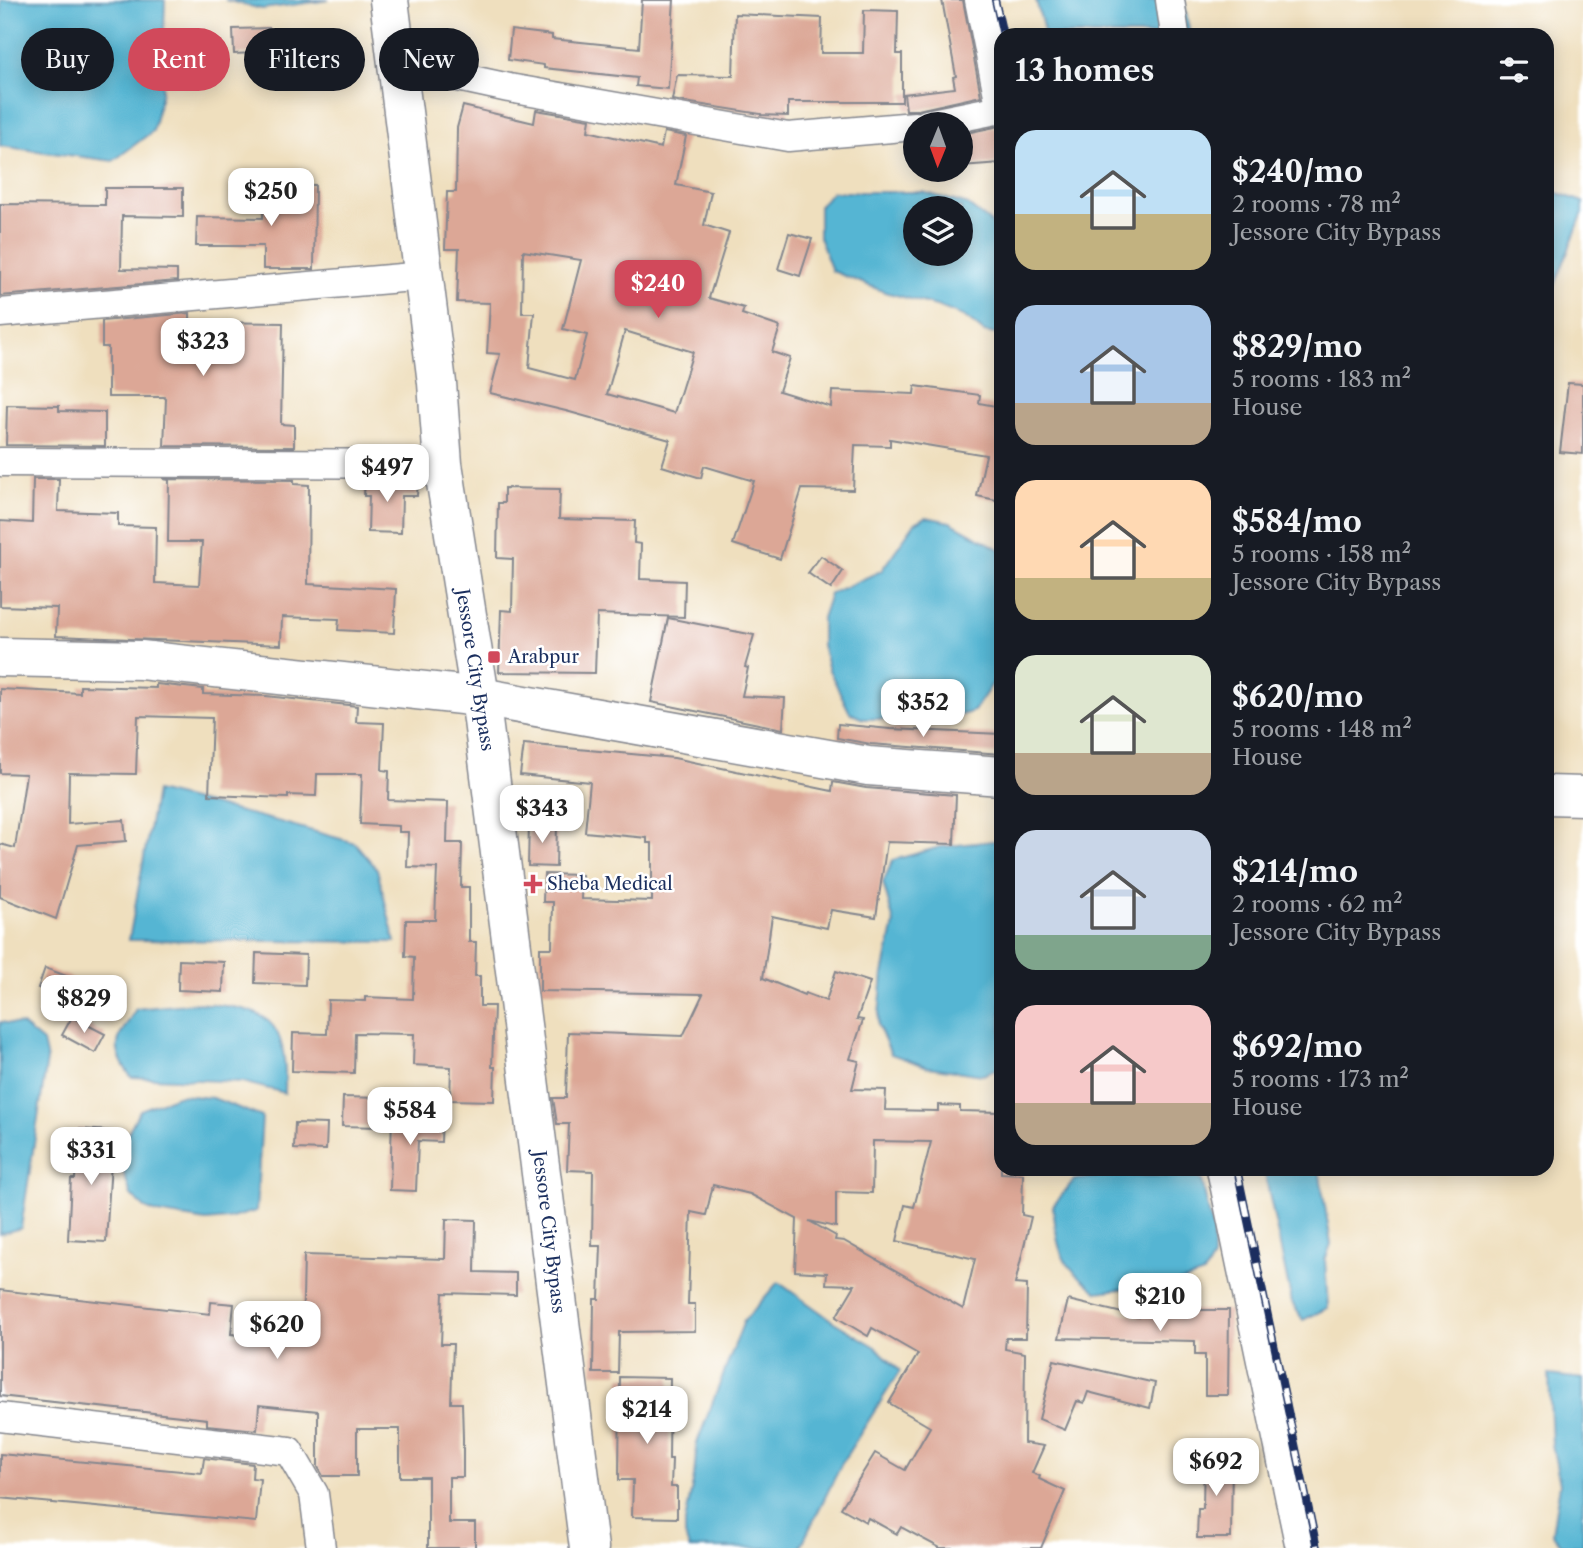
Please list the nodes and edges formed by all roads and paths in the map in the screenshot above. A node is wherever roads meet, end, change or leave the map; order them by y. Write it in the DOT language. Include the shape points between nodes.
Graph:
graph roads {
  1 [pos="389,0"];
  2 [pos="979,0"];
  3 [pos="1170,0"];
  4 [pos="393,28"];
  5 [pos="1174,28"];
  6 [pos="994,74"];
  7 [pos="479,82"];
  8 [pos="401,91"];
  9 [pos="994,110"];
  10 [pos="973,115"];
  11 [pos="903,127"];
  12 [pos="424,276"];
  13 [pos="0,313"];
  14 [pos="0,462"];
  15 [pos="443,464"];
  16 [pos="0,657"];
  17 [pos="480,697"];
  18 [pos="994,775"];
  19 [pos="1554,795"];
  20 [pos="1583,796"];
  21 [pos="1222,1176"];
  22 [pos="0,1417"];
  23 [pos="321,1548"];
  24 [pos="589,1548"];
  25 [pos="1300,1548"];
  1 -- 4 [label="main road, Jessore City Bypass"];
  2 -- 6 [label="street"];
  3 -- 5 [label="street"];
  7 -- 11 [label="street" via="788,136"];
  8 -- 12 [label="main road, Jessore City Bypass"];
  9 -- 10 [label="street"];
  12 -- 13 [label="street"];
  12 -- 15 [label="main road, Jessore City Bypass"];
  14 -- 15 [label="street"];
  15 -- 17 [label="main road, Jessore City Bypass"];
  16 -- 17 [label="main road" via="141,660"];
  17 -- 18 [label="main road" via="867,766"];
  17 -- 24 [label="main road, Jessore City Bypass"];
  19 -- 20 [label="main road"];
  21 -- 25 [label="street"];
  22 -- 23 [label="street" via="289,1451 314,1494"];
}
